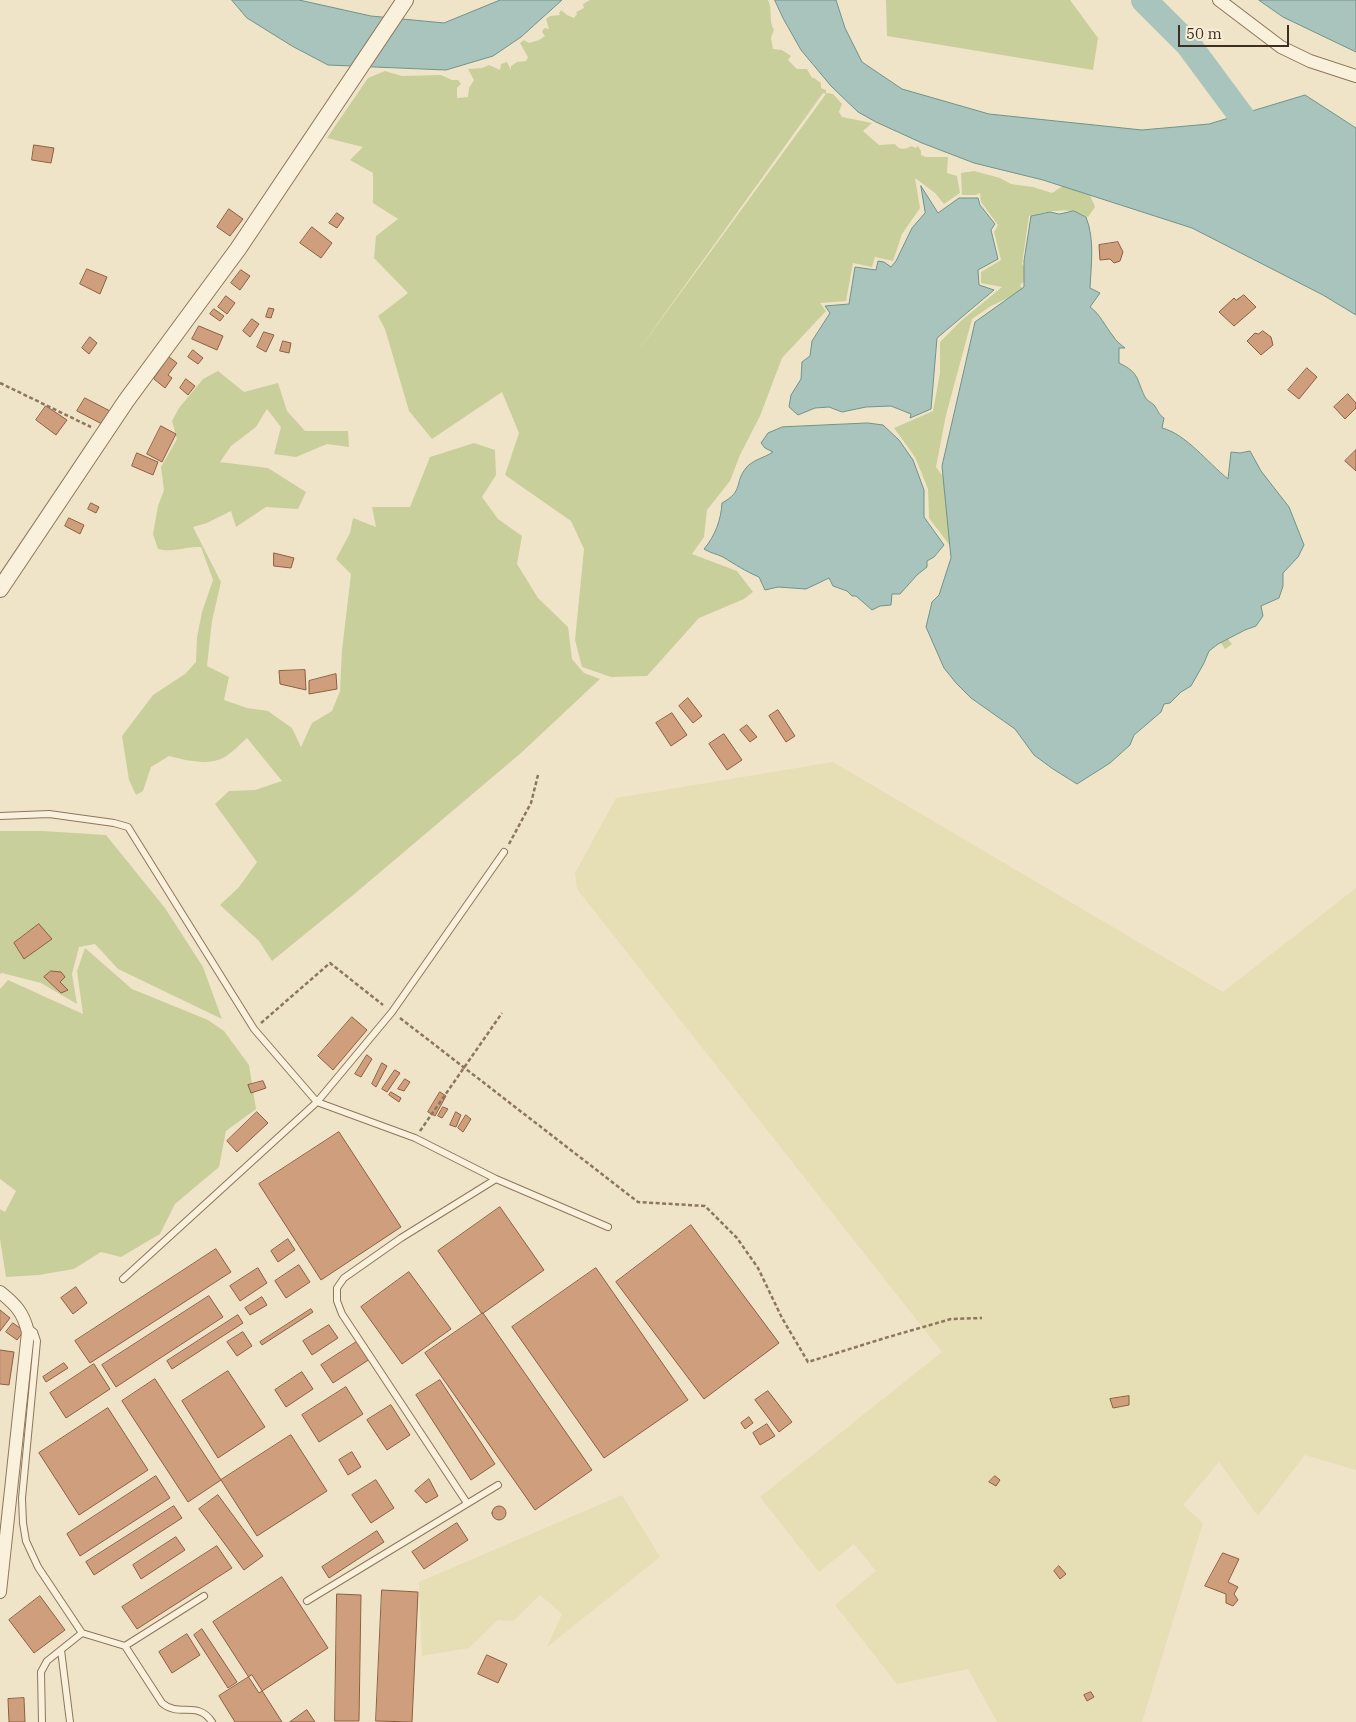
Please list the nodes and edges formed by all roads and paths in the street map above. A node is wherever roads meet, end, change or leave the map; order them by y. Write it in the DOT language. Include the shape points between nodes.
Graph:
graph roads {
  1 [pos="1219,0"];
  2 [pos="402,5"];
  3 [pos="1356,76"];
  4 [pos="0,383"];
  5 [pos="104,433"];
  6 [pos="0,589"];
  7 [pos="538,775"];
  8 [pos="0,816"];
  9 [pos="504,852"];
  10 [pos="392,1012"];
  11 [pos="502,1013"];
  12 [pos="254,1029"];
  13 [pos="465,1068"];
  14 [pos="317,1102"];
  15 [pos="415,1138"];
  16 [pos="496,1179"];
  17 [pos="608,1227"];
  18 [pos="123,1279"];
  19 [pos="0,1292"];
  20 [pos="982,1318"];
  21 [pos="26,1326"];
  22 [pos="498,1485"];
  23 [pos="467,1503"];
  24 [pos="0,1592"];
  25 [pos="204,1596"];
  26 [pos="306,1601"];
  27 [pos="82,1633"];
  28 [pos="126,1646"];
  29 [pos="61,1650"];
  30 [pos="42,1722"];
  31 [pos="70,1722"];
  32 [pos="212,1722"];
  1 -- 3 [label="street" via="1282,47"];
  2 -- 5 [label="street" via="238,249"];
  4 -- 5 [label="path"];
  5 -- 6 [label="street"];
  7 -- 9 [label="path" via="531,803"];
  8 -- 12 [label="lane" via="49,814 128,827"];
  9 -- 10 [label="lane"];
  10 -- 12 [label="path" via="330,963"];
  10 -- 13 [label="path"];
  10 -- 14 [label="lane"];
  11 -- 13 [label="path"];
  12 -- 14 [label="lane"];
  13 -- 15 [label="path"];
  13 -- 20 [label="path" via="638,1202 705,1206 737,1238 758,1268 808,1362 952,1319"];
  14 -- 15 [label="lane"];
  14 -- 18 [label="lane"];
  15 -- 16 [label="lane"];
  16 -- 17 [label="lane"];
  16 -- 23 [label="lane" via="401,1238 344,1278 337,1288 342,1314"];
  19 -- 21 [label="street" via="20,1311"];
  21 -- 24 [label="street" via="28,1332"];
  21 -- 27 [label="lane" via="34,1332 37,1341 22,1498 26,1541 38,1567"];
  22 -- 23 [label="lane"];
  23 -- 26 [label="lane"];
  25 -- 28 [label="lane"];
  27 -- 28 [label="lane"];
  27 -- 29 [label="lane"];
  28 -- 32 [label="lane" via="162,1703 174,1710 202,1712"];
  29 -- 30 [label="lane" via="41,1672"];
  29 -- 31 [label="lane"];
}
